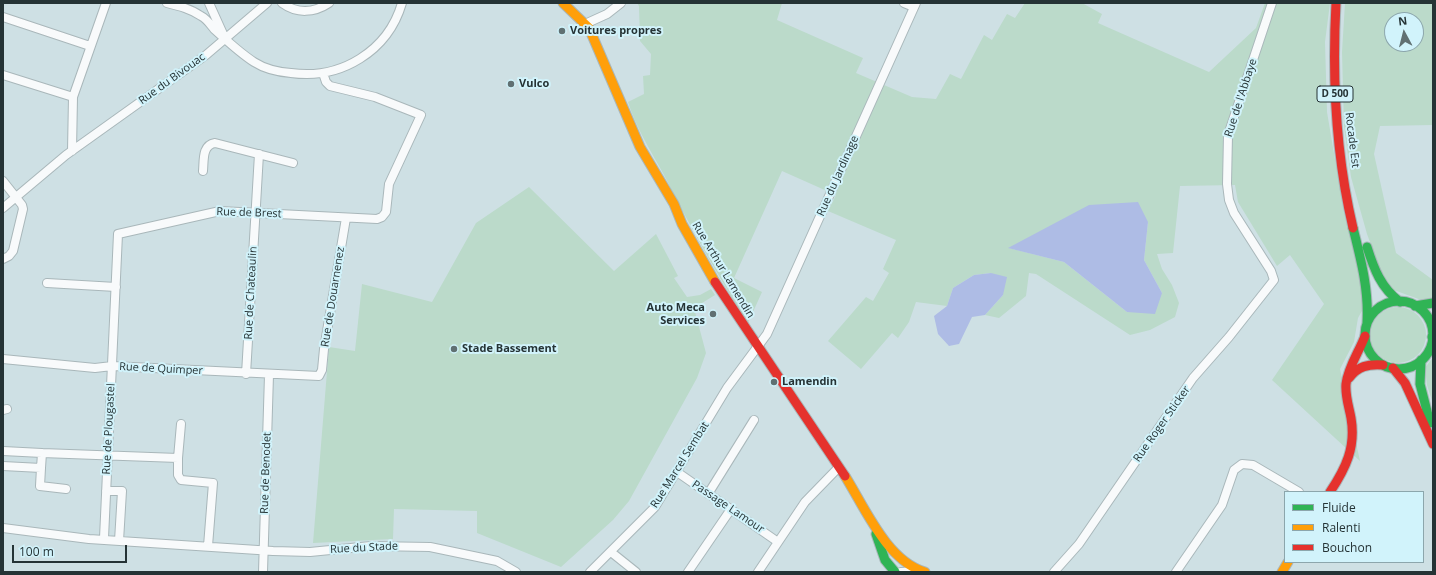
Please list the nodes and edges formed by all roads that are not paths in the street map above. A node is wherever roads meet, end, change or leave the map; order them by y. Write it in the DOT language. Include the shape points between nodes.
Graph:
graph roads {
  1 [pos="106,3"];
  2 [pos="167,3"];
  3 [pos="209,3"];
  4 [pos="267,3"];
  5 [pos="282,3"];
  6 [pos="329,3"];
  7 [pos="402,3"];
  8 [pos="563,3"];
  9 [pos="621,3"];
  10 [pos="904,3"];
  11 [pos="1272,3"];
  12 [pos="1336,3"];
  13 [pos="915,5"];
  14 [pos="3,18"];
  15 [pos="585,24"];
  16 [pos="225,38"];
  17 [pos="90,46"];
  18 [pos="323,73"];
  19 [pos="3,75"];
  20 [pos="72,97"];
  21 [pos="72,151"];
  22 [pos="259,154"];
  23 [pos="293,163"];
  24 [pos="203,171"];
  25 [pos="3,181"];
  26 [pos="1346,185"];
  27 [pos="16,197"];
  28 [pos="3,208"];
  29 [pos="256,213"];
  30 [pos="346,218"];
  31 [pos="118,234"];
  32 [pos="3,259"];
  33 [pos="1274,280"];
  34 [pos="47,283"];
  35 [pos="116,287"];
  36 [pos="1400,302"];
  37 [pos="1433,303"];
  38 [pos="1415,306"];
  39 [pos="1367,323"];
  40 [pos="1365,336"];
  41 [pos="1433,336"];
  42 [pos="757,347"];
  43 [pos="3,359"];
  44 [pos="1421,360"];
  45 [pos="1383,365"];
  46 [pos="112,366"];
  47 [pos="1393,368"];
  48 [pos="246,374"];
  49 [pos="269,375"];
  50 [pos="319,376"];
  51 [pos="1347,380"];
  52 [pos="754,420"];
  53 [pos="181,424"];
  54 [pos="1433,434"];
  55 [pos="1433,444"];
  56 [pos="3,451"];
  57 [pos="42,453"];
  58 [pos="108,455"];
  59 [pos="178,458"];
  60 [pos="3,466"];
  61 [pos="839,467"];
  62 [pos="41,468"];
  63 [pos="677,472"];
  64 [pos="66,489"];
  65 [pos="106,491"];
  66 [pos="1297,491"];
  67 [pos="1331,491"];
  68 [pos="708,494"];
  69 [pos="731,509"];
  70 [pos="867,514"];
  71 [pos="3,528"];
  72 [pos="104,538"];
  73 [pos="118,541"];
  74 [pos="778,542"];
  75 [pos="208,546"];
  76 [pos="264,550"];
  77 [pos="611,552"];
  78 [pos="883,555"];
  79 [pos="1287,563"];
  80 [pos="263,572"];
  81 [pos="516,572"];
  82 [pos="590,572"];
  83 [pos="636,572"];
  84 [pos="688,572"];
  85 [pos="758,572"];
  86 [pos="884,572"];
  87 [pos="895,572"];
  88 [pos="901,572"];
  89 [pos="923,572"];
  90 [pos="1054,572"];
  91 [pos="1176,572"];
  92 [pos="1282,572"];
  1 -- 17 [label="street"];
  2 -- 16 [label="street" via="202,16"];
  3 -- 16 [label="street"];
  4 -- 16 [label="street, Rue du Bivouac"];
  5 -- 6 [label="street" via="304,11 317,9"];
  7 -- 18 [label="street" via="388,33 370,52 348,66"];
  8 -- 15 [label="street, Rue Arthur Lamendin"];
  9 -- 15 [label="street" via="607,14"];
  10 -- 13 [label="street"];
  11 -- 33 [label="street, Rue de l'Abbaye" via="1228,135 1227,184 1232,209 1272,271"];
  12 -- 26 [label="street, Rocade Est / D 500" via="1335,100"];
  13 -- 42 [label="street, Rue du Jardinage" via="767,334"];
  14 -- 17 [label="street"];
  15 -- 42 [label="street, Rue Arthur Lamendin" via="643,153 674,204 682,224 718,288"];
  16 -- 18 [label="street" via="253,62 268,69 302,75"];
  16 -- 21 [label="street, Rue du Bivouac" via="206,55"];
  17 -- 20 [label="street"];
  18 -- 30 [label="street, Rue de Brest" via="330,86 375,97 421,115 389,184 386,212 377,219"];
  19 -- 20 [label="street"];
  20 -- 21 [label="street"];
  21 -- 27 [label="street, Rue du Bivouac"];
  22 -- 23 [label="street"];
  22 -- 24 [label="street" via="211,143 205,148"];
  22 -- 29 [label="street, Rue de Chateaulin"];
  25 -- 27 [label="street"];
  26 -- 36 [label="street, D 500" via="1377,276 1386,291"];
  26 -- 39 [label="street, D 500" via="1368,289"];
  27 -- 28 [label="street, Rue du Bivouac"];
  27 -- 32 [label="street" via="22,205 23,213 13,251"];
  29 -- 30 [label="street, Rue de Brest"];
  29 -- 31 [label="street, Rue de Brest" via="215,211"];
  29 -- 48 [label="street, Rue de Chateaulin"];
  30 -- 50 [label="street, Rue de Douarnenez"];
  31 -- 35 [label="street, Rue de Plougastel"];
  33 -- 90 [label="street, Rue Roger Sticker" via="1193,378 1079,544"];
  34 -- 35 [label="street"];
  35 -- 46 [label="street, Rue de Plougastel"];
  36 -- 38 [label="street"];
  36 -- 39 [label="street" via="1382,306 1373,313"];
  37 -- 38 [label="street"];
  38 -- 41 [label="street" via="1428,319"];
  39 -- 40 [label="street"];
  40 -- 45 [label="street" via="1369,351"];
  40 -- 51 [label="street"];
  41 -- 44 [label="street" via="1428,352"];
  42 -- 61 [label="street, Rue Arthur Lamendin"];
  42 -- 63 [label="street, Rue Marcel Sembat" via="727,388"];
  43 -- 46 [label="street, Rue de Quimper" via="95,368"];
  44 -- 47 [label="street" via="1408,368"];
  44 -- 54 [label="street" via="1420,380"];
  45 -- 47 [label="street"];
  45 -- 51 [label="street" via="1362,365"];
  46 -- 48 [label="street, Rue de Quimper"];
  46 -- 58 [label="street, Rue de Plougastel"];
  47 -- 55 [label="street" via="1405,384"];
  48 -- 49 [label="street, Rue de Quimper"];
  49 -- 50 [label="street, Rue de Quimper"];
  49 -- 76 [label="street, Rue de Benodet"];
  51 -- 67 [label="street" via="1346,395 1354,446 1348,463"];
  52 -- 68 [label="street"];
  53 -- 59 [label="street"];
  56 -- 57 [label="street"];
  57 -- 58 [label="street"];
  57 -- 62 [label="street"];
  58 -- 59 [label="street"];
  58 -- 65 [label="street, Rue de Plougastel"];
  59 -- 75 [label="street" via="178,475 181,480 213,483"];
  60 -- 62 [label="street"];
  61 -- 70 [label="street, Rue Arthur Lamendin"];
  61 -- 74 [label="street" via="807,500"];
  62 -- 64 [label="street" via="40,486"];
  63 -- 68 [label="street, Passage Lamour"];
  63 -- 77 [label="street, Rue Marcel Sembat" via="655,507"];
  65 -- 72 [label="street, Rue de Plougastel"];
  65 -- 73 [label="street, Rue de Plougastel" via="122,491"];
  66 -- 91 [label="street" via="1253,465 1239,466 1234,470 1222,505"];
  68 -- 69 [label="street, Passage Lamour"];
  69 -- 74 [label="street, Passage Lamour"];
  69 -- 84 [label="street"];
  70 -- 78 [label="street"];
  70 -- 89 [label="street" via="896,555 908,565"];
  71 -- 72 [label="street, Rue du Stade"];
  72 -- 73 [label="street, Rue du Stade"];
  73 -- 75 [label="street, Rue du Stade"];
  74 -- 85 [label="street"];
  75 -- 76 [label="street, Rue du Stade"];
  76 -- 80 [label="street, Rue de Benodet"];
  76 -- 81 [label="street, Rue du Stade" via="310,552 371,546 430,547 497,561"];
  77 -- 82 [label="street, Rue Marcel Sembat"];
  77 -- 83 [label="street"];
  78 -- 86 [label="street"];
  78 -- 87 [label="street"];
  79 -- 92 [label="street"];
  88 -- 89 [label="street"];
}
